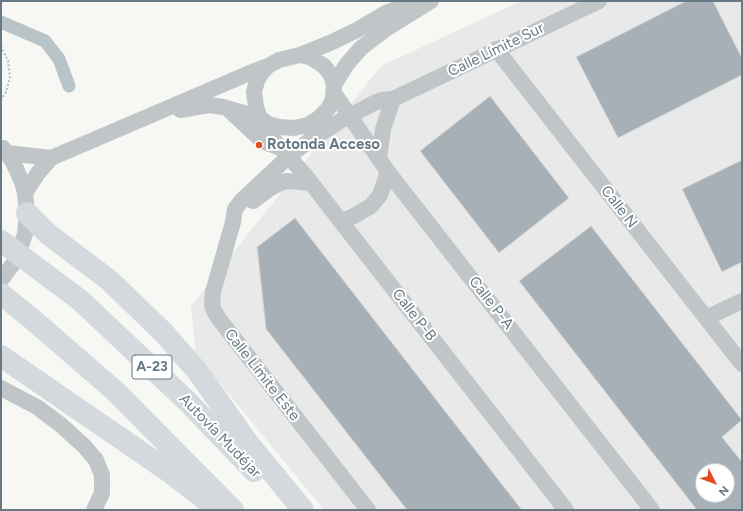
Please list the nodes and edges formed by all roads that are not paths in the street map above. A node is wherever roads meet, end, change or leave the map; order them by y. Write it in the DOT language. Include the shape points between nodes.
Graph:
graph roads {
  1 [pos="416,1"];
  2 [pos="431,1"];
  3 [pos="599,1"];
  4 [pos="496,49"];
  5 [pos="305,53"];
  6 [pos="268,66"];
  7 [pos="334,89"];
  8 [pos="393,99"];
  9 [pos="229,110"];
  10 [pos="350,116"];
  11 [pos="144,119"];
  12 [pos="262,120"];
  13 [pos="309,141"];
  14 [pos="4,149"];
  15 [pos="284,152"];
  16 [pos="51,158"];
  17 [pos="379,159"];
  18 [pos="388,172"];
  19 [pos="308,179"];
  20 [pos="26,210"];
  21 [pos="339,219"];
  22 [pos="233,222"];
  23 [pos="1,241"];
  24 [pos="1,280"];
  25 [pos="1,294"];
  26 [pos="742,300"];
  27 [pos="706,318"];
  28 [pos="1,356"];
  29 [pos="742,364"];
  30 [pos="1,388"];
  31 [pos="94,510"];
  32 [pos="217,510"];
  33 [pos="233,510"];
  34 [pos="290,510"];
  35 [pos="303,510"];
  36 [pos="368,510"];
  37 [pos="566,510"];
  38 [pos="652,510"];
  1 -- 5 [label="street" via="395,8 339,39"];
  2 -- 7 [label="street" via="361,48 347,64"];
  3 -- 4 [label="street, Calle Límite Sur"];
  4 -- 8 [label="street, Calle Límite Sur"];
  4 -- 27 [label="street, Calle N"];
  5 -- 6 [label="street"];
  5 -- 7 [label="street" via="332,75"];
  6 -- 11 [label="street"];
  6 -- 12 [label="street" via="260,74 254,92 256,107"];
  7 -- 10 [label="street, Calle P-A"];
  7 -- 12 [label="street" via="330,105 325,112 308,125 294,128 274,126"];
  8 -- 10 [label="street, Calle Límite Sur" via="374,103"];
  8 -- 17 [label="street" via="383,128"];
  9 -- 11 [label="street" via="209,105 197,106"];
  9 -- 12 [label="street"];
  9 -- 15 [label="street" via="260,139"];
  10 -- 13 [label="street"];
  10 -- 17 [label="street, Calle P-A"];
  11 -- 16 [label="street"];
  12 -- 15 [label="street, Calle P-B" via="269,134"];
  13 -- 15 [label="street, Calle Límite Este"];
  13 -- 19 [label="street"];
  14 -- 16 [label="street"];
  14 -- 20 [label="street" via="18,172"];
  15 -- 19 [label="street, Calle P-B"];
  15 -- 22 [label="street, Calle Límite Este" via="235,209"];
  16 -- 20 [label="street" via="38,173"];
  17 -- 18 [label="street, Calle P-A"];
  18 -- 21 [label="street" via="380,195 371,206 347,219"];
  18 -- 38 [label="street, Calle P-A"];
  19 -- 21 [label="street, Calle P-B"];
  19 -- 22 [label="street, Calle Límite Este" via="280,183 260,195"];
  20 -- 24 [label="street" via="23,239 18,254"];
  20 -- 35 [label="highway" via="48,234 109,280 164,333 198,372 248,443"];
  21 -- 37 [label="street, Calle P-B"];
  22 -- 36 [label="street, Calle Límite Este" via="213,292 214,311"];
  23 -- 34 [label="highway, Autovía Mudéjar / A-23" via="80,300 102,320 188,402"];
  25 -- 33 [label="highway, A-23" via="115,391"];
  26 -- 27 [label="street"];
  27 -- 29 [label="street, Calle N"];
  28 -- 32 [label="highway" via="171,473"];
  30 -- 31 [label="street" via="37,407 61,425 96,460 102,475 102,493"];
}
